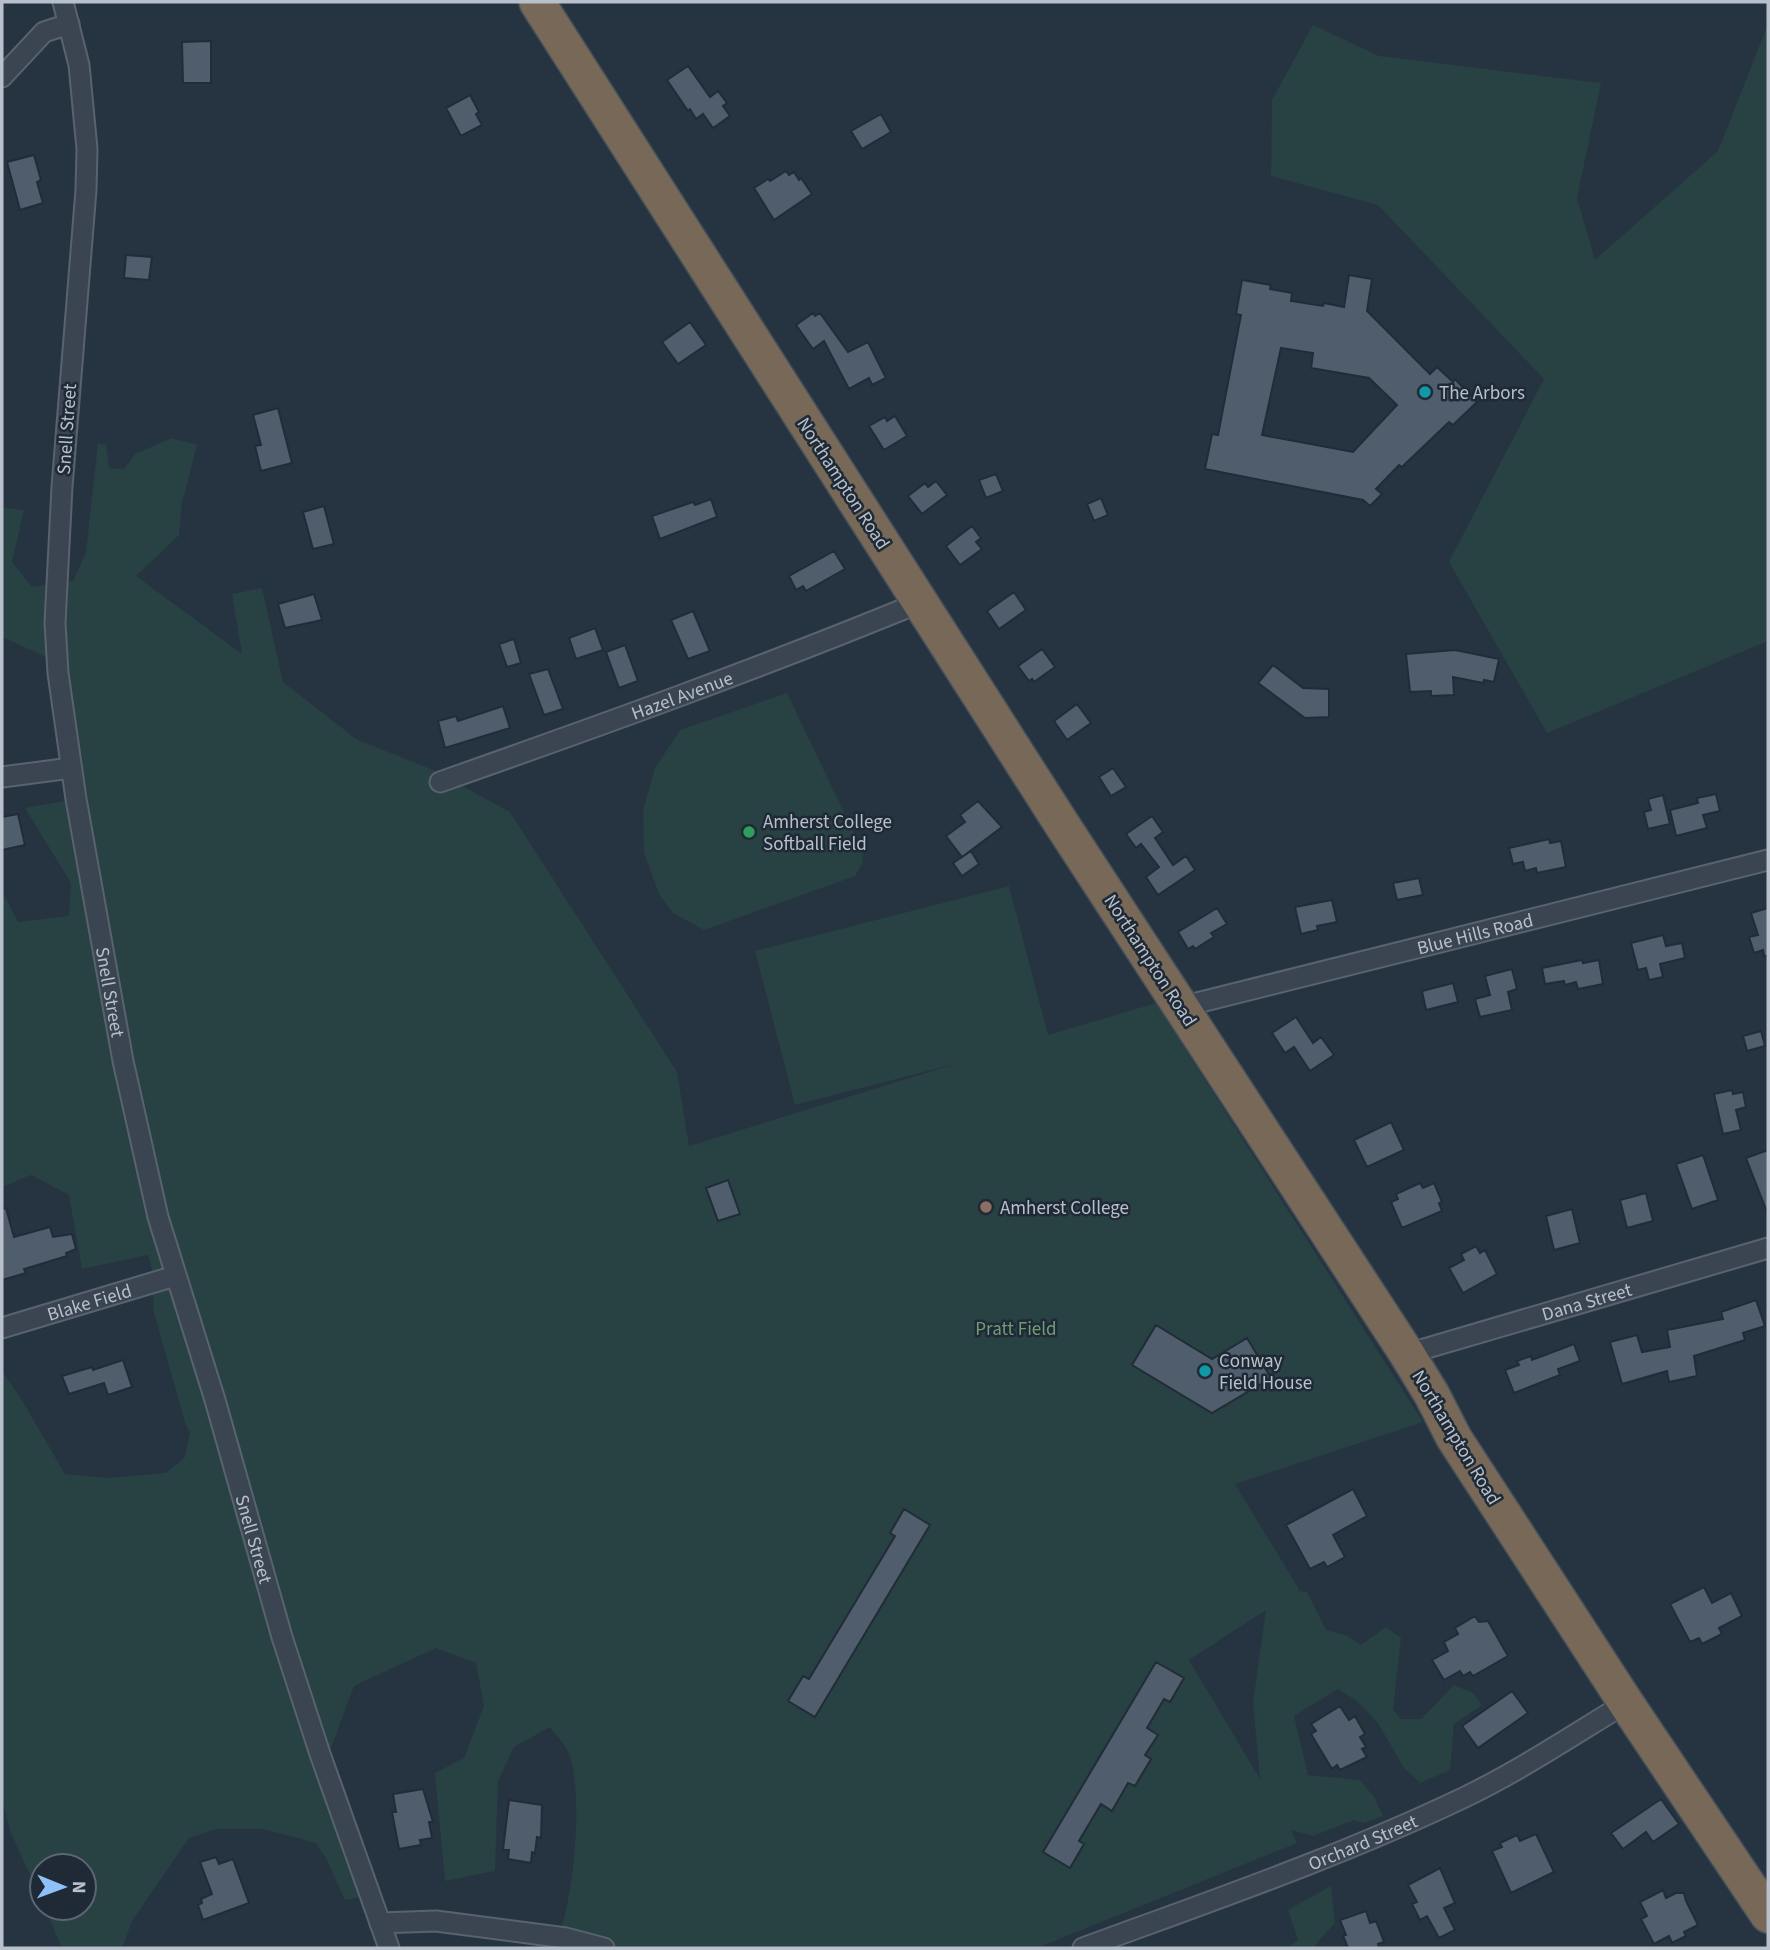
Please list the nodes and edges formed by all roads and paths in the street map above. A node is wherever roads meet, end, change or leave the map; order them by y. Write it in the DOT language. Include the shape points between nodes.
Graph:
graph roads {
  1 [pos="63,2"];
  2 [pos="537,2"];
  3 [pos="69,24"];
  4 [pos="2,77"];
  5 [pos="921,602"];
  6 [pos="71,768"];
  7 [pos="2,777"];
  8 [pos="440,782"];
  9 [pos="1768,860"];
  10 [pos="1181,1007"];
  11 [pos="1768,1248"];
  12 [pos="175,1276"];
  13 [pos="2,1328"];
  14 [pos="1407,1354"];
  15 [pos="1626,1703"];
  16 [pos="1768,1915"];
  17 [pos="380,1923"];
  18 [pos="601,1947"];
  19 [pos="389,1948"];
  20 [pos="1083,1948"];
  1 -- 3 [label="street, Snell Street"];
  2 -- 5 [label="highway, Northampton Road"];
  3 -- 4 [label="street" via="44,32"];
  3 -- 6 [label="street, Snell Street" via="79,65 87,149 55,623"];
  5 -- 8 [label="street, Hazel Avenue" via="643,711"];
  5 -- 10 [label="highway, Northampton Road"];
  6 -- 7 [label="street"];
  6 -- 12 [label="street, Snell Street" via="123,1061"];
  9 -- 10 [label="street, Blue Hills Road"];
  10 -- 14 [label="highway, Northampton Road"];
  11 -- 14 [label="street, Dana Street"];
  12 -- 13 [label="street, Blake Field"];
  12 -- 17 [label="street, Snell Street" via="282,1637"];
  14 -- 15 [label="highway, Northampton Road" via="1454,1438"];
  15 -- 16 [label="highway, Northampton Road"];
  15 -- 20 [label="street, Orchard Street" via="1493,1783 1419,1819"];
  17 -- 18 [label="street" via="436,1921"];
  17 -- 19 [label="street, Snell Street"];
}
